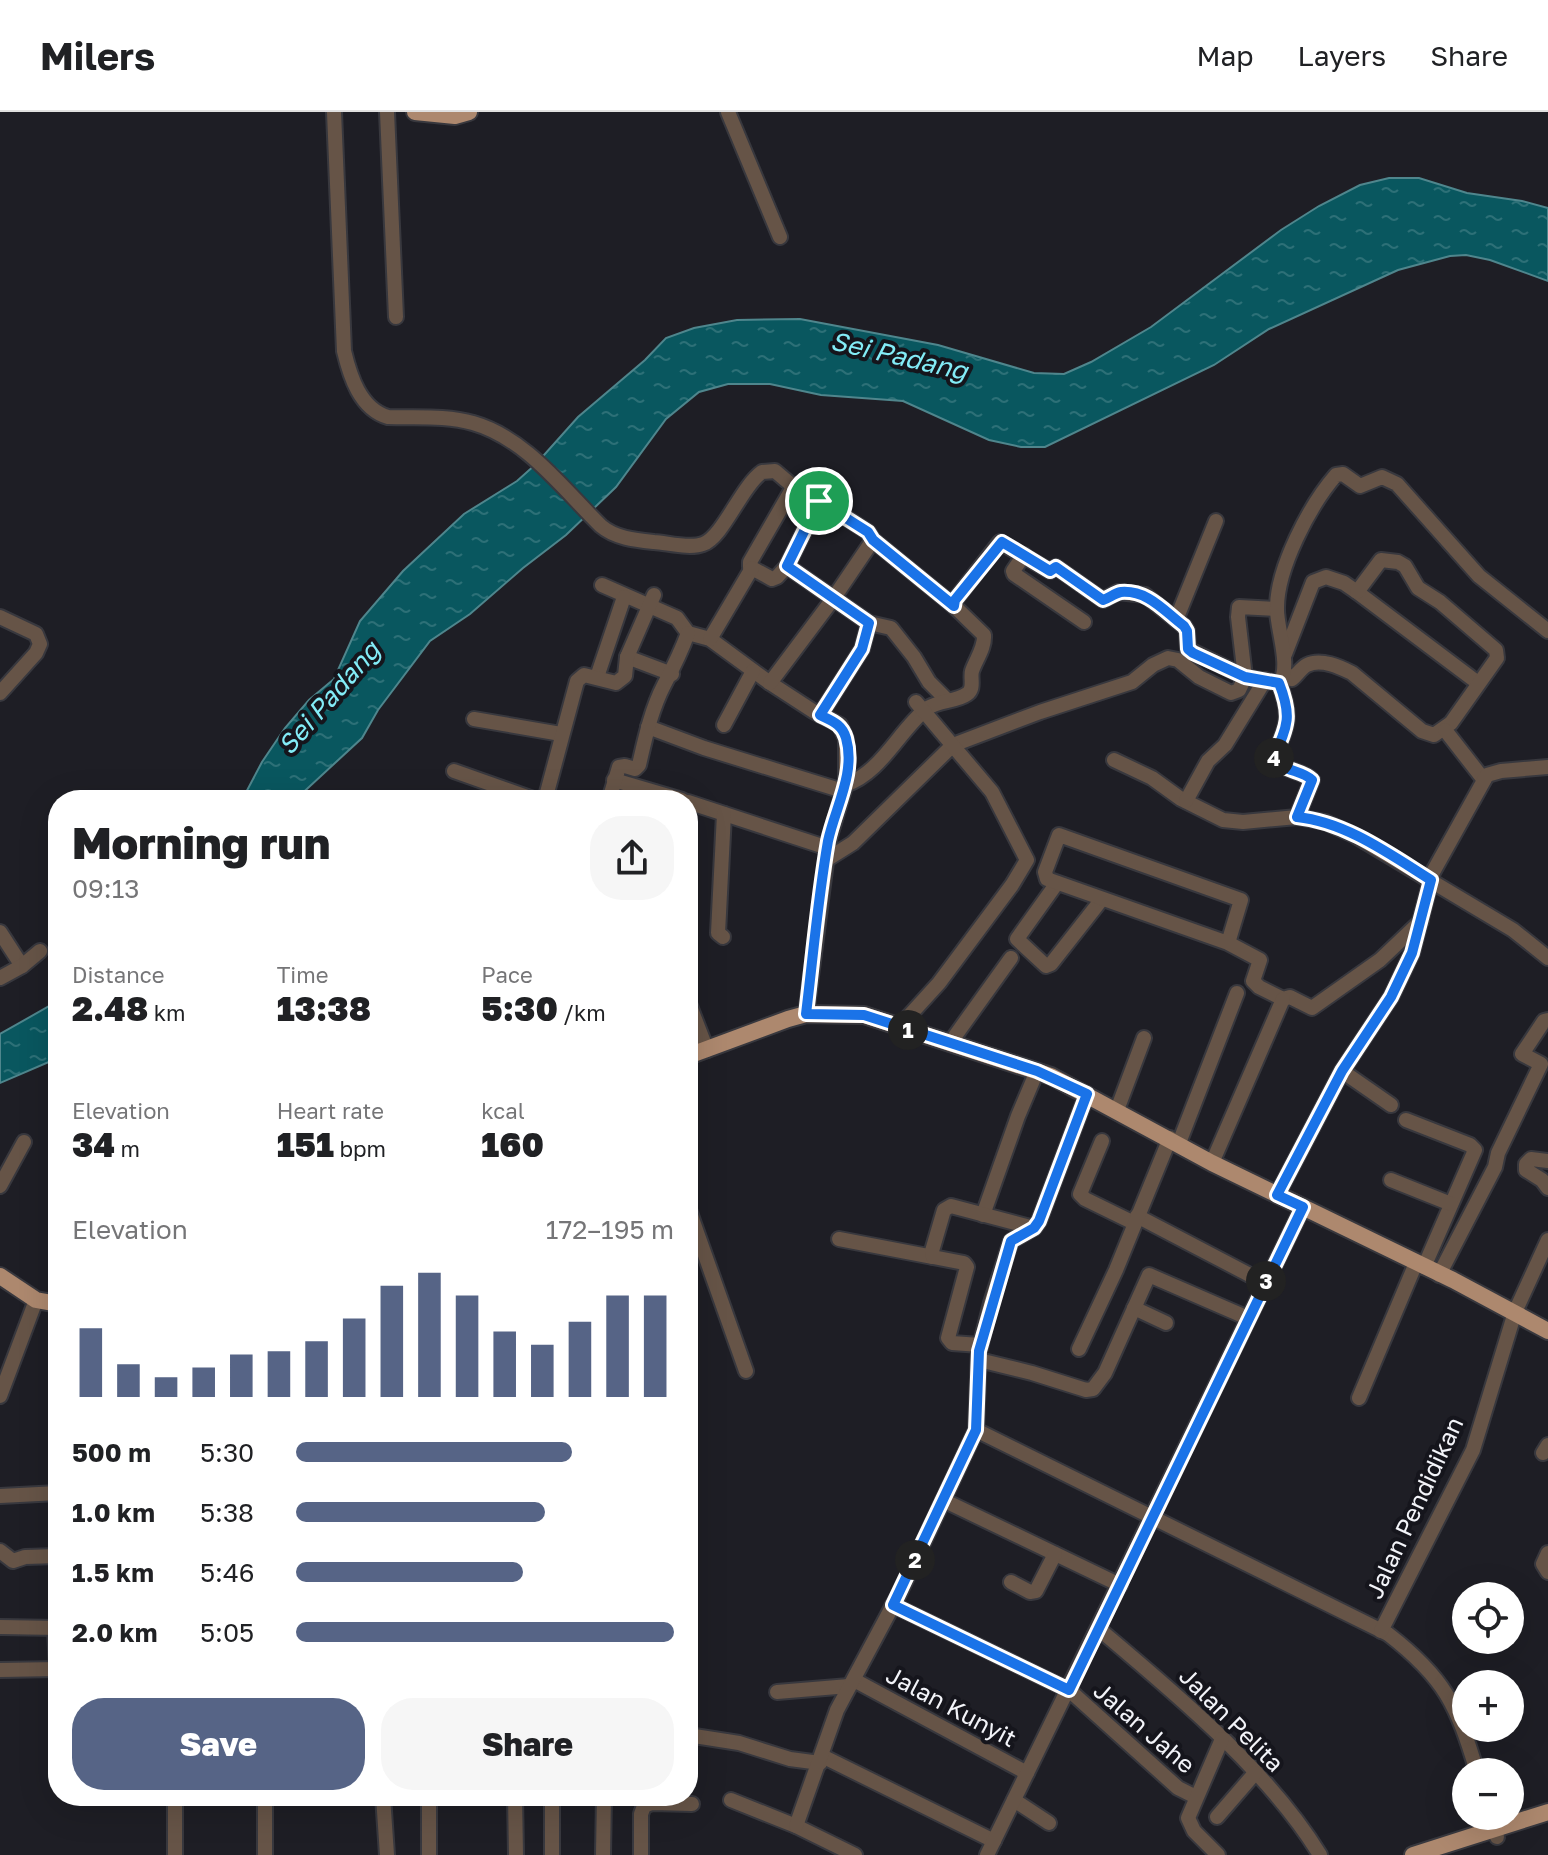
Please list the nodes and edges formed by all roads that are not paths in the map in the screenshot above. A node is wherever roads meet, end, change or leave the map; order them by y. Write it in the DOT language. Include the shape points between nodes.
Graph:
graph roads {
  1 [pos="334,112"];
  2 [pos="387,112"];
  3 [pos="415,112"];
  4 [pos="469,112"];
  5 [pos="728,112"];
  6 [pos="780,237"];
  7 [pos="396,317"];
  8 [pos="795,488"];
  9 [pos="819,501"];
  10 [pos="1216,521"];
  11 [pos="873,540"];
  12 [pos="1024,555"];
  13 [pos="787,566"];
  14 [pos="752,568"];
  15 [pos="1050,571"];
  16 [pos="602,585"];
  17 [pos="1038,591"];
  18 [pos="1357,592"];
  19 [pos="624,597"];
  20 [pos="833,599"];
  21 [pos="651,601"];
  22 [pos="954,606"];
  23 [pos="1277,609"];
  24 [pos="0,617"];
  25 [pos="1176,620"];
  26 [pos="1084,622"];
  27 [pos="869,623"];
  28 [pos="1548,631"];
  29 [pos="688,633"];
  30 [pos="710,639"];
  31 [pos="627,657"];
  32 [pos="753,671"];
  33 [pos="672,674"];
  34 [pos="1278,674"];
  35 [pos="597,677"];
  36 [pos="1245,677"];
  37 [pos="770,683"];
  38 [pos="1478,683"];
  39 [pos="0,693"];
  40 [pos="947,700"];
  41 [pos="920,706"];
  42 [pos="820,715"];
  43 [pos="474,719"];
  44 [pos="724,725"];
  45 [pos="648,727"];
  46 [pos="1445,730"];
  47 [pos="561,734"];
  48 [pos="953,745"];
  49 [pos="1114,760"];
  50 [pos="1548,767"];
  51 [pos="454,771"];
  52 [pos="614,780"];
  53 [pos="1484,780"];
  54 [pos="844,788"];
  55 [pos="508,790"];
  56 [pos="547,790"];
  57 [pos="612,790"];
  58 [pos="648,790"];
  59 [pos="1186,801"];
  60 [pos="698,805"];
  61 [pos="724,814"];
  62 [pos="1297,817"];
  63 [pos="827,854"];
  64 [pos="1431,880"];
  65 [pos="1057,883"];
  66 [pos="1102,899"];
  67 [pos="1421,921"];
  68 [pos="0,932"];
  69 [pos="723,937"];
  70 [pos="1228,943"];
  71 [pos="40,951"];
  72 [pos="1011,958"];
  73 [pos="1548,958"];
  74 [pos="22,966"];
  75 [pos="0,978"];
  76 [pos="1237,993"];
  77 [pos="1283,999"];
  78 [pos="806,1014"];
  79 [pos="1548,1020"];
  80 [pos="698,1027"];
  81 [pos="899,1027"];
  82 [pos="1144,1038"];
  83 [pos="950,1043"];
  84 [pos="707,1050"];
  85 [pos="698,1053"];
  86 [pos="1037,1071"];
  87 [pos="1342,1071"];
  88 [pos="1087,1094"];
  89 [pos="1391,1105"];
  90 [pos="1117,1110"];
  91 [pos="1406,1120"];
  92 [pos="1174,1140"];
  93 [pos="1102,1141"];
  94 [pos="24,1142"];
  95 [pos="1548,1161"];
  96 [pos="1212,1163"];
  97 [pos="1391,1180"];
  98 [pos="0,1186"];
  99 [pos="1548,1188"];
  100 [pos="1277,1195"];
  101 [pos="1451,1204"];
  102 [pos="1303,1207"];
  103 [pos="983,1215"];
  104 [pos="1136,1220"];
  105 [pos="1034,1228"];
  106 [pos="698,1235"];
  107 [pos="839,1239"];
  108 [pos="1548,1240"];
  109 [pos="933,1257"];
  110 [pos="1427,1268"];
  111 [pos="0,1276"];
  112 [pos="1265,1283"];
  113 [pos="36,1300"];
  114 [pos="48,1302"];
  115 [pos="1134,1308"];
  116 [pos="1515,1312"];
  117 [pos="1248,1318"];
  118 [pos="1166,1323"];
  119 [pos="1548,1331"];
  120 [pos="1079,1349"];
  121 [pos="980,1352"];
  122 [pos="746,1371"];
  123 [pos="0,1396"];
  124 [pos="1359,1398"];
  125 [pos="976,1430"];
  126 [pos="48,1494"];
  127 [pos="0,1496"];
  128 [pos="943,1500"];
  129 [pos="1152,1519"];
  130 [pos="0,1551"];
  131 [pos="1548,1553"];
  132 [pos="1055,1554"];
  133 [pos="48,1556"];
  134 [pos="1548,1572"];
  135 [pos="1011,1582"];
  136 [pos="1120,1585"];
  137 [pos="893,1605"];
  138 [pos="0,1627"];
  139 [pos="48,1628"];
  140 [pos="1099,1629"];
  141 [pos="1381,1631"];
  142 [pos="48,1669"];
  143 [pos="0,1670"];
  144 [pos="851,1683"];
  145 [pos="1069,1690"];
  146 [pos="777,1692"];
  147 [pos="698,1737"];
  148 [pos="1222,1739"];
  149 [pos="1473,1758"];
  150 [pos="821,1760"];
  151 [pos="1027,1773"];
  152 [pos="1255,1773"];
  153 [pos="1196,1797"];
  154 [pos="731,1800"];
  155 [pos="1014,1800"];
  156 [pos="175,1806"];
  157 [pos="265,1806"];
  158 [pos="384,1806"];
  159 [pos="429,1806"];
  160 [pos="515,1806"];
  161 [pos="552,1806"];
  162 [pos="604,1806"];
  163 [pos="644,1806"];
  164 [pos="1548,1812"];
  165 [pos="1217,1817"];
  166 [pos="1524,1819"];
  167 [pos="1548,1822"];
  168 [pos="1049,1823"];
  169 [pos="1524,1825"];
  170 [pos="796,1826"];
  171 [pos="1488,1830"];
  172 [pos="1490,1830"];
  173 [pos="990,1848"];
  174 [pos="175,1855"];
  175 [pos="265,1855"];
  176 [pos="387,1855"];
  177 [pos="429,1855"];
  178 [pos="516,1855"];
  179 [pos="552,1855"];
  180 [pos="603,1855"];
  181 [pos="641,1855"];
  182 [pos="855,1855"];
  183 [pos="1218,1855"];
  184 [pos="1320,1855"];
  185 [pos="1413,1855"];
  186 [pos="1440,1855"];
  1 -- 8 [label="street" via="344,351 353,384 379,415 475,423 522,447 615,536 697,546 712,540 762,472 775,471"];
  2 -- 7 [label="street"];
  3 -- 4 [label="main road"];
  5 -- 6 [label="street"];
  8 -- 9 [label="street"];
  8 -- 14 [label="street" via="750,562"];
  9 -- 11 [label="street"];
  9 -- 13 [label="street"];
  10 -- 25 [label="street"];
  11 -- 20 [label="street"];
  11 -- 22 [label="street"];
  12 -- 15 [label="street"];
  12 -- 17 [label="street" via="1013,573"];
  12 -- 22 [label="street" via="1000,542"];
  13 -- 14 [label="street" via="772,579"];
  13 -- 20 [label="street"];
  14 -- 30 [label="street"];
  15 -- 17 [label="street"];
  15 -- 25 [label="street" via="1056,567 1103,600 1118,592 1145,595"];
  16 -- 19 [label="street"];
  17 -- 26 [label="street"];
  18 -- 34 [label="street" via="1326,577 1313,582"];
  18 -- 38 [label="street"];
  18 -- 38 [label="street" via="1381,560 1405,566 1418,588 1496,650 1497,658"];
  19 -- 21 [label="street"];
  19 -- 35 [label="street"];
  20 -- 27 [label="street"];
  20 -- 37 [label="street"];
  21 -- 29 [label="street" via="677,618"];
  21 -- 31 [label="street"];
  22 -- 40 [label="street" via="984,641 971,689"];
  23 -- 28 [label="street" via="1293,547 1319,495 1336,475 1360,486 1382,477 1397,484 1479,576"];
  23 -- 34 [label="street"];
  23 -- 36 [label="street" via="1239,607"];
  24 -- 39 [label="street" via="36,634 40,644"];
  25 -- 36 [label="street" via="1187,631 1188,649"];
  27 -- 40 [label="street" via="891,628"];
  27 -- 42 [label="street" via="862,649"];
  29 -- 30 [label="street"];
  29 -- 33 [label="street"];
  30 -- 32 [label="street"];
  31 -- 33 [label="street"];
  31 -- 35 [label="street" via="621,681"];
  32 -- 37 [label="street"];
  32 -- 44 [label="street"];
  33 -- 45 [label="street"];
  34 -- 36 [label="street"];
  34 -- 46 [label="street" via="1292,679 1312,663 1341,668 1422,731 1434,735"];
  34 -- 59 [label="street" via="1208,761"];
  34 -- 62 [label="street" via="1288,719 1275,761 1312,780"];
  35 -- 47 [label="street" via="584,675 577,681"];
  36 -- 48 [label="street" via="1239,690 1231,693 1178,660 1162,659 1132,682"];
  37 -- 42 [label="street"];
  38 -- 46 [label="street"];
  40 -- 41 [label="street"];
  41 -- 48 [label="street"];
  41 -- 54 [label="street" via="866,774"];
  42 -- 54 [label="street" via="840,725 846,739"];
  43 -- 47 [label="street"];
  45 -- 52 [label="street" via="638,768 621,766"];
  45 -- 54 [label="street"];
  46 -- 53 [label="street"];
  47 -- 56 [label="street"];
  48 -- 63 [label="street" via="853,843"];
  48 -- 81 [label="street" via="1001,805 1027,860 939,983"];
  49 -- 59 [label="street"];
  50 -- 53 [label="street" via="1501,771"];
  51 -- 55 [label="street"];
  52 -- 57 [label="street"];
  52 -- 58 [label="street"];
  53 -- 64 [label="street"];
  54 -- 63 [label="street"];
  59 -- 62 [label="street" via="1233,822"];
  60 -- 61 [label="street"];
  61 -- 63 [label="street"];
  61 -- 69 [label="street" via="718,901 718,933"];
  62 -- 64 [label="street" via="1354,835"];
  63 -- 78 [label="street"];
  64 -- 67 [label="street"];
  64 -- 73 [label="street"];
  65 -- 66 [label="street"];
  65 -- 66 [label="street" via="1017,939 1046,966"];
  65 -- 70 [label="street" via="1045,872 1060,834 1241,900"];
  66 -- 70 [label="street"];
  67 -- 77 [label="street" via="1380,960 1317,1006"];
  67 -- 87 [label="street" via="1391,997"];
  68 -- 74 [label="street"];
  70 -- 77 [label="street" via="1260,960 1253,981"];
  71 -- 74 [label="street"];
  72 -- 83 [label="street"];
  74 -- 75 [label="street"];
  76 -- 92 [label="street"];
  77 -- 96 [label="street"];
  78 -- 81 [label="main road" via="851,1013"];
  78 -- 84 [label="main road"];
  79 -- 110 [label="street" via="1522,1054 1541,1064 1495,1167"];
  80 -- 84 [label="street"];
  81 -- 83 [label="main road"];
  82 -- 90 [label="street"];
  83 -- 86 [label="main road"];
  84 -- 85 [label="main road"];
  86 -- 88 [label="main road"];
  86 -- 103 [label="street"];
  87 -- 89 [label="street"];
  87 -- 100 [label="street"];
  88 -- 90 [label="main road"];
  88 -- 105 [label="street"];
  90 -- 92 [label="main road"];
  91 -- 101 [label="street" via="1475,1150"];
  92 -- 96 [label="main road"];
  92 -- 104 [label="street"];
  93 -- 104 [label="street" via="1080,1194"];
  94 -- 98 [label="street"];
  95 -- 99 [label="street" via="1531,1159 1526,1170"];
  96 -- 100 [label="main road"];
  97 -- 101 [label="street"];
  100 -- 102 [label="main road"];
  101 -- 110 [label="street"];
  102 -- 110 [label="main road"];
  102 -- 112 [label="street"];
  103 -- 105 [label="street"];
  103 -- 109 [label="street" via="946,1208"];
  104 -- 112 [label="street"];
  104 -- 120 [label="street"];
  105 -- 121 [label="street" via="1011,1241"];
  106 -- 122 [label="street"];
  107 -- 109 [label="street"];
  108 -- 116 [label="street, Jalan Pendidikan"];
  109 -- 121 [label="street" via="966,1264 948,1338"];
  110 -- 116 [label="main road"];
  110 -- 124 [label="street"];
  111 -- 113 [label="main road"];
  112 -- 117 [label="street"];
  113 -- 114 [label="main road"];
  113 -- 123 [label="street"];
  115 -- 117 [label="street" via="1149,1275"];
  115 -- 118 [label="street"];
  115 -- 121 [label="street" via="1093,1389"];
  116 -- 119 [label="main road"];
  116 -- 141 [label="street, Jalan Pendidikan" via="1473,1450"];
  117 -- 129 [label="street"];
  121 -- 125 [label="street"];
  125 -- 128 [label="street"];
  125 -- 129 [label="street"];
  126 -- 127 [label="street"];
  128 -- 132 [label="street"];
  128 -- 137 [label="street"];
  129 -- 136 [label="street"];
  129 -- 141 [label="street"];
  130 -- 133 [label="street" via="13,1561"];
  131 -- 134 [label="street" via="1543,1564"];
  132 -- 135 [label="street" via="1036,1591"];
  132 -- 136 [label="street"];
  136 -- 140 [label="street"];
  137 -- 144 [label="street"];
  137 -- 145 [label="street, Jalan Jahe"];
  138 -- 139 [label="street"];
  140 -- 145 [label="street"];
  140 -- 148 [label="street, Jalan Pelita"];
  141 -- 149 [label="street" via="1441,1682"];
  142 -- 143 [label="street"];
  144 -- 146 [label="street"];
  144 -- 150 [label="street"];
  144 -- 151 [label="street, Jalan Kunyit"];
  145 -- 151 [label="street"];
  145 -- 153 [label="street, Jalan Jahe" via="1178,1788"];
  147 -- 150 [label="street" via="790,1759"];
  148 -- 152 [label="street, Jalan Pelita"];
  148 -- 153 [label="street"];
  150 -- 170 [label="street"];
  150 -- 173 [label="street"];
  151 -- 155 [label="street"];
  152 -- 165 [label="street"];
  152 -- 184 [label="street, Jalan Pelita"];
  153 -- 183 [label="street" via="1189,1823"];
  154 -- 170 [label="street"];
  155 -- 168 [label="street"];
  155 -- 173 [label="street"];
  156 -- 174 [label="street"];
  157 -- 175 [label="street"];
  158 -- 176 [label="street"];
  159 -- 177 [label="street"];
  160 -- 178 [label="street"];
  161 -- 179 [label="street"];
  162 -- 180 [label="street"];
  163 -- 181 [label="street"];
  164 -- 166 [label="main road"];
  167 -- 169 [label="main road"];
  170 -- 182 [label="street"];
  171 -- 185 [label="main road"];
  172 -- 186 [label="main road"];
}
